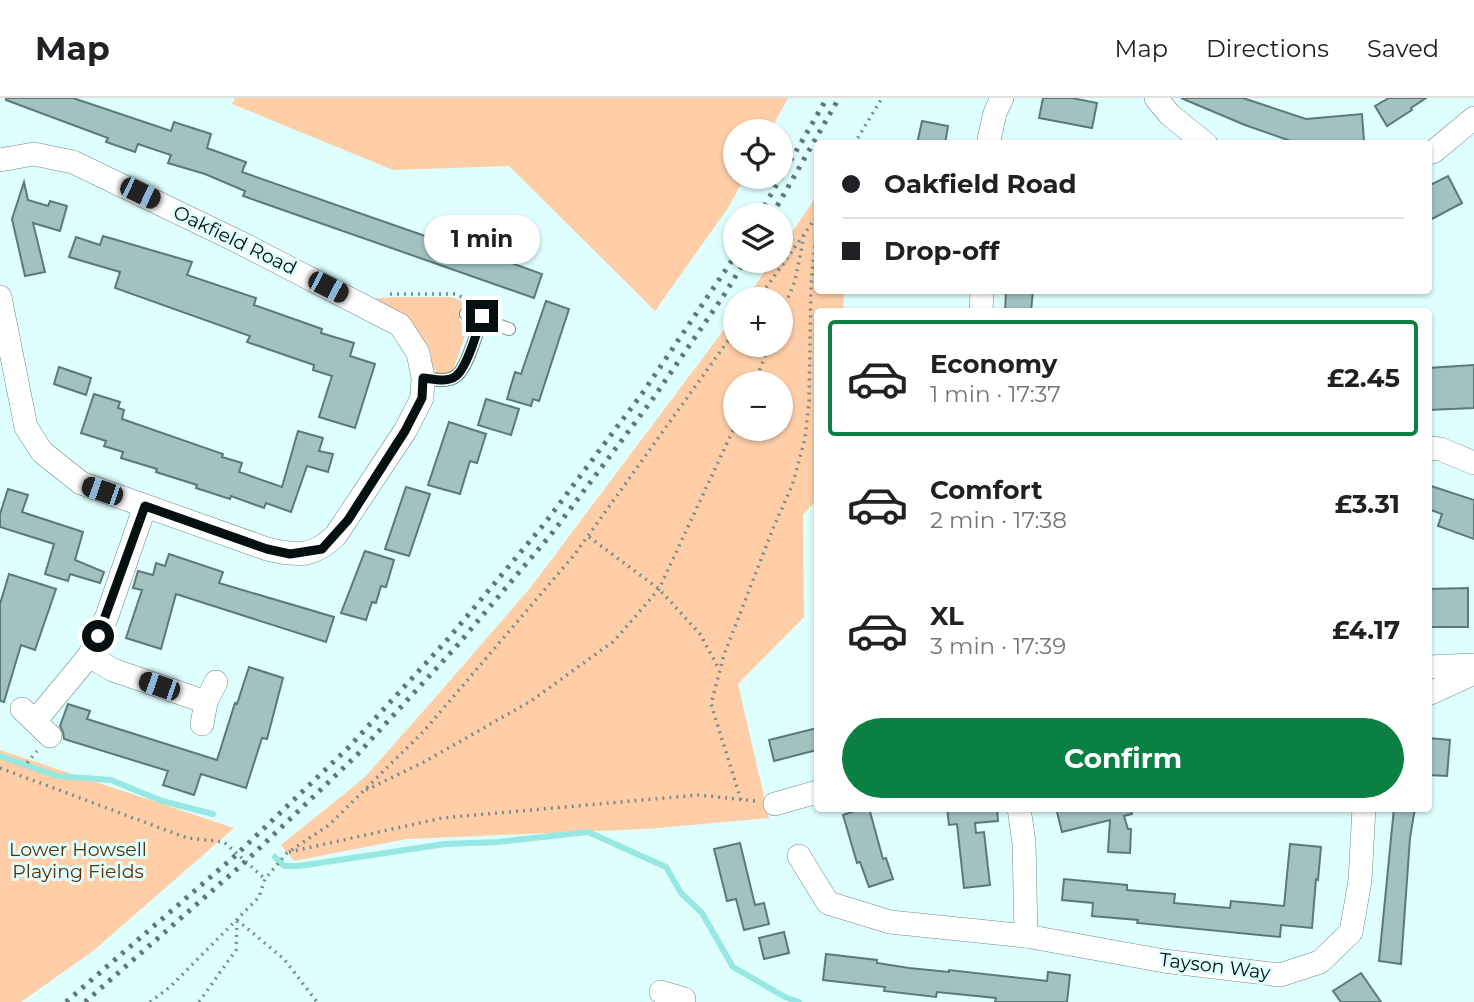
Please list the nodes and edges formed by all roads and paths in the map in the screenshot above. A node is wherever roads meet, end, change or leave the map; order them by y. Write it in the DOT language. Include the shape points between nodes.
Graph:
graph roads {
  1 [pos="882,98"];
  2 [pos="1002,98"];
  3 [pos="1156,98"];
  4 [pos="1474,118"];
  5 [pos="856,140"];
  6 [pos="989,140"];
  7 [pos="1201,140"];
  8 [pos="1432,152"];
  9 [pos="0,160"];
  10 [pos="814,220"];
  11 [pos="805,233"];
  12 [pos="814,256"];
  13 [pos="767,287"];
  14 [pos="792,287"];
  15 [pos="381,295"];
  16 [pos="0,297"];
  17 [pos="467,314"];
  18 [pos="482,318"];
  19 [pos="509,329"];
  20 [pos="723,348"];
  21 [pos="7,374"];
  22 [pos="423,378"];
  23 [pos="728,441"];
  24 [pos="1432,448"];
  25 [pos="1474,463"];
  26 [pos="145,506"];
  27 [pos="588,537"];
  28 [pos="659,589"];
  29 [pos="89,656"];
  30 [pos="1474,666"];
  31 [pos="1432,667"];
  32 [pos="720,671"];
  33 [pos="1474,673"];
  34 [pos="1432,692"];
  35 [pos="208,703"];
  36 [pos="36,722"];
  37 [pos="0,768"];
  38 [pos="361,793"];
  39 [pos="814,793"];
  40 [pos="741,800"];
  41 [pos="775,804"];
  42 [pos="1020,812"];
  43 [pos="1364,812"];
  44 [pos="287,853"];
  45 [pos="799,856"];
  46 [pos="265,879"];
  47 [pos="237,920"];
  48 [pos="1026,936"];
  49 [pos="661,992"];
  50 [pos="687,1001"];
  51 [pos="150,1002"];
  52 [pos="199,1002"];
  53 [pos="317,1002"];
  1 -- 5 [label="path"];
  2 -- 6 [label="street"];
  3 -- 7 [label="street"];
  4 -- 8 [label="street"];
  9 -- 22 [label="street, Oakfield Road" via="34,154 74,162 337,291 400,325 418,353"];
  10 -- 11 [label="path"];
  11 -- 13 [label="path"];
  11 -- 14 [label="path"];
  12 -- 32 [label="path" via="805,439 792,486"];
  15 -- 18 [label="path" via="454,294 476,303"];
  16 -- 21 [label="street"];
  17 -- 18 [label="lane"];
  18 -- 19 [label="lane"];
  18 -- 22 [label="lane" via="456,376 443,381"];
  20 -- 27 [label="path"];
  21 -- 26 [label="street" via="26,427 42,452 81,483"];
  22 -- 26 [label="street" via="422,398 405,431 348,520 322,549 290,554 267,549"];
  23 -- 28 [label="path"];
  24 -- 25 [label="street"];
  26 -- 29 [label="street"];
  27 -- 28 [label="path"];
  27 -- 38 [label="path" via="424,730"];
  28 -- 32 [label="path" via="700,634"];
  28 -- 38 [label="path" via="614,641 531,701"];
  29 -- 35 [label="street" via="113,670"];
  29 -- 36 [label="street"];
  30 -- 31 [label="street"];
  32 -- 40 [label="path" via="711,704"];
  33 -- 34 [label="street"];
  37 -- 46 [label="path" via="187,838 224,842"];
  38 -- 44 [label="path" via="329,825"];
  39 -- 41 [label="street"];
  40 -- 41 [label="path"];
  40 -- 44 [label="path" via="698,795 442,818"];
  42 -- 48 [label="street"];
  43 -- 48 [label="street, Tayson Way" via="1360,881 1351,932 1320,962 1280,975 1164,961"];
  44 -- 46 [label="path"];
  45 -- 48 [label="street, Tayson Way" via="828,903 890,922"];
  46 -- 47 [label="path" via="259,897"];
  47 -- 51 [label="path"];
  47 -- 52 [label="path" via="236,950"];
  47 -- 53 [label="path" via="284,959"];
  49 -- 50 [label="street"];
}
